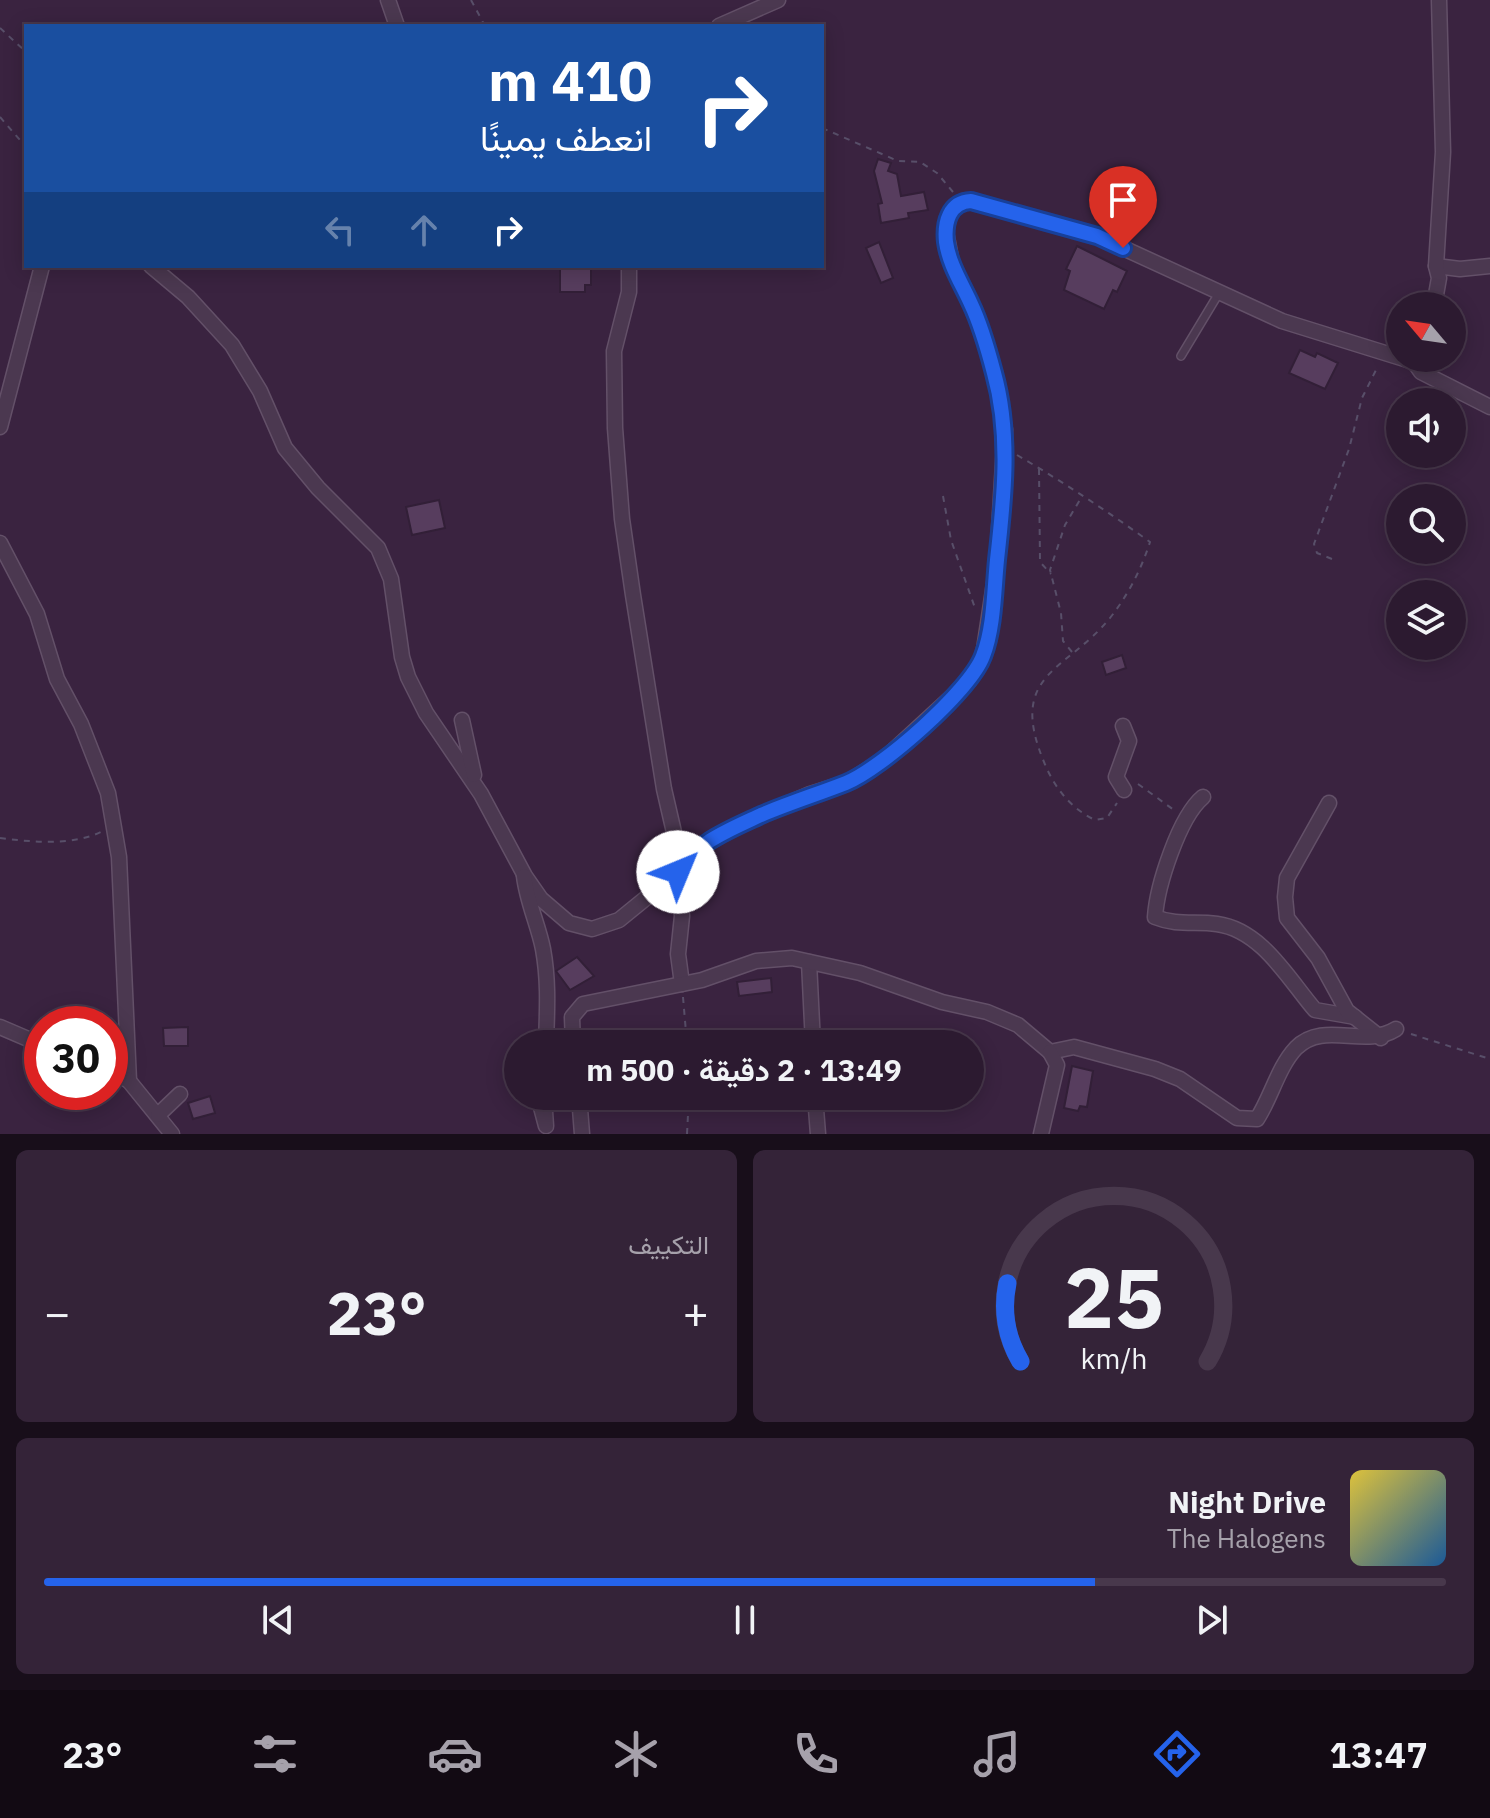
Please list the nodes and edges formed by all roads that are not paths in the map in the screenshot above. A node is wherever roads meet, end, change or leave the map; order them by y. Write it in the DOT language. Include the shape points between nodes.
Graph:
graph roads {
  1 [pos="388,0"];
  2 [pos="778,0"];
  3 [pos="1439,0"];
  4 [pos="396,24"];
  5 [pos="724,24"];
  6 [pos="1436,266"];
  7 [pos="1490,266"];
  8 [pos="41,268"];
  9 [pos="153,268"];
  10 [pos="629,268"];
  11 [pos="1436,292"];
  12 [pos="1219,293"];
  13 [pos="1386,354"];
  14 [pos="1181,356"];
  15 [pos="1421,372"];
  16 [pos="1490,407"];
  17 [pos="0,427"];
  18 [pos="0,543"];
  19 [pos="462,720"];
  20 [pos="1123,726"];
  21 [pos="1124,790"];
  22 [pos="481,794"];
  23 [pos="1203,797"];
  24 [pos="1329,803"];
  25 [pos="523,872"];
  26 [pos="678,872"];
  27 [pos="809,962"];
  28 [pos="682,984"];
  29 [pos="1355,1017"];
  30 [pos="0,1027"];
  31 [pos="1396,1029"];
  32 [pos="547,1030"];
  33 [pos="572,1030"];
  34 [pos="812,1030"];
  35 [pos="24,1037"];
  36 [pos="1382,1038"];
  37 [pos="1050,1052"];
  38 [pos="129,1081"];
  39 [pos="180,1094"];
  40 [pos="542,1110"];
  41 [pos="545,1110"];
  42 [pos="580,1110"];
  43 [pos="816,1110"];
  44 [pos="158,1115"];
  45 [pos="172,1134"];
  46 [pos="582,1134"];
  47 [pos="818,1134"];
  48 [pos="1041,1134"];
  1 -- 4 [label="street"];
  2 -- 5 [label="street"];
  3 -- 6 [label="street" via="1443,152"];
  6 -- 7 [label="street"];
  6 -- 11 [label="street"];
  8 -- 17 [label="street"];
  9 -- 22 [label="street" via="232,345 285,448 378,548 391,579 397,639 408,677"];
  10 -- 26 [label="street" via="613,382 622,519"];
  12 -- 13 [label="street" via="1282,321"];
  12 -- 14 [label="lane"];
  12 -- 26 [label="street" via="1097,236 971,201 959,203 949,216 946,244 995,373 1005,430 1002,513 983,656 969,681 883,760 848,782 732,828 688,856"];
  15 -- 16 [label="street"];
  18 -- 38 [label="street" via="37,614 57,679 94,754 115,826"];
  19 -- 22 [label="street"];
  20 -- 21 [label="street" via="1129,741 1116,777"];
  22 -- 25 [label="street"];
  23 -- 29 [label="street" via="1188,815 1164,875 1155,917 1189,925 1219,924 1238,932 1286,971 1315,1010"];
  24 -- 29 [label="street" via="1287,878 1287,918"];
  25 -- 26 [label="street" via="557,915 576,927 592,929 619,920"];
  25 -- 32 [label="street" via="544,961"];
  26 -- 28 [label="street"];
  27 -- 28 [label="street" via="756,961"];
  27 -- 34 [label="street"];
  27 -- 37 [label="street" via="987,1012 1018,1025"];
  28 -- 33 [label="street" via="583,1004 572,1017"];
  29 -- 36 [label="street"];
  30 -- 35 [label="street"];
  31 -- 36 [label="street"];
  36 -- 37 [label="street" via="1316,1035 1296,1049 1257,1119 1248,1120 1155,1069 1074,1047"];
  37 -- 48 [label="street" via="1057,1065"];
  38 -- 44 [label="street"];
  39 -- 44 [label="street"];
  40 -- 41 [label="street" via="546,1126"];
  42 -- 46 [label="street"];
  43 -- 47 [label="street"];
  44 -- 45 [label="street"];
}
